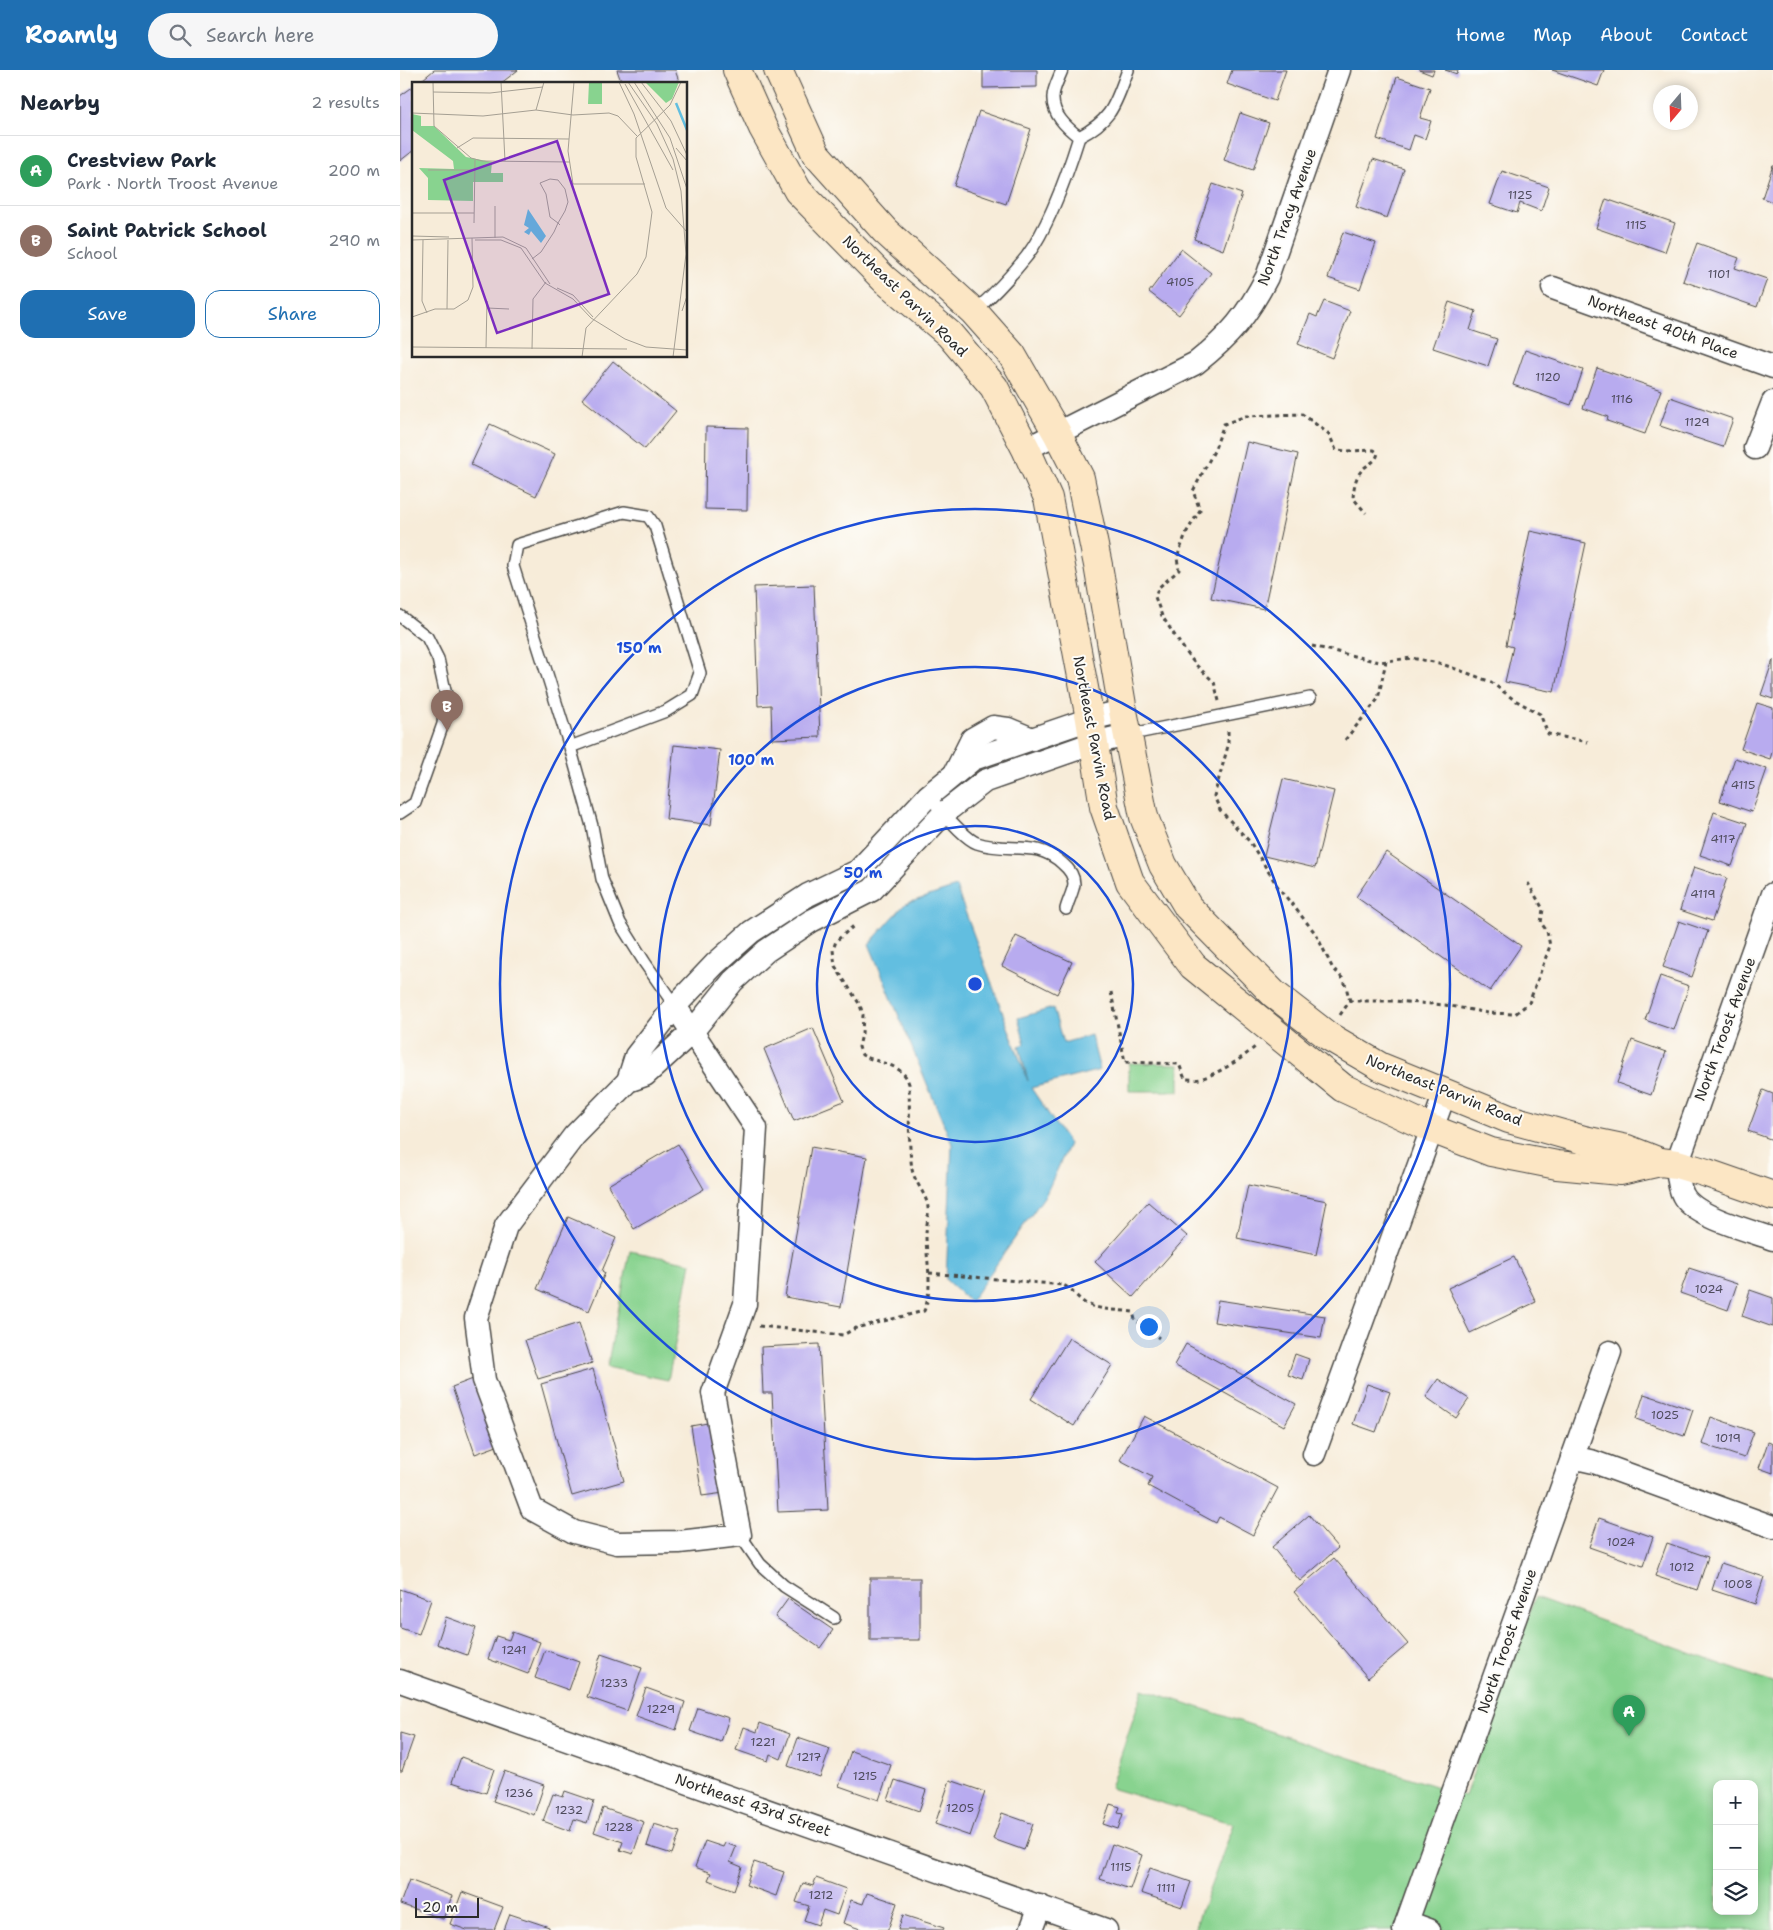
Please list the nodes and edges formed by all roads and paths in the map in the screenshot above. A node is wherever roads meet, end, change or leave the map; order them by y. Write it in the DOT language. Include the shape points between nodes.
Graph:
graph roads {
  1 [pos="737,70"];
  2 [pos="778,70"];
  3 [pos="1062,70"];
  4 [pos="1128,70"];
  5 [pos="1339,70"];
  6 [pos="1079,136"];
  7 [pos="1553,288"];
  8 [pos="974,312"];
  9 [pos="949,334"];
  10 [pos="1773,366"];
  11 [pos="1773,402"];
  12 [pos="1057,433"];
  13 [pos="1755,448"];
  14 [pos="1026,449"];
  15 [pos="1366,513"];
  16 [pos="400,616"];
  17 [pos="1312,646"];
  18 [pos="1386,662"];
  19 [pos="1310,698"];
  20 [pos="1225,715"];
  21 [pos="1125,723"];
  22 [pos="1092,731"];
  23 [pos="1345,740"];
  24 [pos="1025,741"];
  25 [pos="1588,742"];
  26 [pos="570,747"];
  27 [pos="1028,766"];
  28 [pos="928,796"];
  29 [pos="400,813"];
  30 [pos="944,814"];
  31 [pos="1528,883"];
  32 [pos="1773,894"];
  33 [pos="1066,909"];
  34 [pos="861,920"];
  35 [pos="1111,992"];
  36 [pos="1350,1001"];
  37 [pos="675,1006"];
  38 [pos="1338,1019"];
  39 [pos="692,1032"];
  40 [pos="1261,1042"];
  41 [pos="628,1081"];
  42 [pos="1445,1093"];
  43 [pos="1432,1129"];
  44 [pos="1668,1163"];
  45 [pos="1773,1196"];
  46 [pos="1773,1239"];
  47 [pos="929,1273"];
  48 [pos="739,1321"];
  49 [pos="1159,1338"];
  50 [pos="1610,1352"];
  51 [pos="1314,1454"];
  52 [pos="1572,1457"];
  53 [pos="1773,1527"];
  54 [pos="740,1535"];
  55 [pos="834,1618"];
  56 [pos="400,1681"];
  57 [pos="1040,1906"];
  58 [pos="1406,1926"];
  59 [pos="1031,1930"];
  60 [pos="1106,1930"];
  61 [pos="1429,1930"];
  1 -- 9 [label="main road, Northeast Parvin Road" via="763,128 798,191 884,280"];
  2 -- 8 [label="main road, Northeast Parvin Road" via="816,154 885,230"];
  3 -- 6 [label="lane" via="1053,97 1057,114"];
  4 -- 6 [label="lane" via="1108,116 1096,128"];
  5 -- 12 [label="street, North Tracy Avenue" via="1267,277 1238,325 1196,363"];
  6 -- 8 [label="lane" via="1062,185 1037,239 1015,270"];
  7 -- 10 [label="street, Northeast 40th Place"];
  8 -- 9 [label="main road"];
  8 -- 12 [label="main road, Northeast Parvin Road" via="1012,355"];
  9 -- 14 [label="main road, Northeast Parvin Road" via="994,387"];
  11 -- 13 [label="street"];
  12 -- 14 [label="street, North Tracy Avenue"];
  12 -- 21 [label="main road, Northeast Parvin Road" via="1080,478"];
  14 -- 22 [label="main road, Northeast Parvin Road" via="1048,498"];
  15 -- 20 [label="path" via="1353,498 1355,481 1363,469 1377,459 1378,453 1374,450 1336,450 1330,434 1302,414 1246,416 1224,424 1193,491 1200,510 1186,533 1177,558 1179,570 1158,588 1155,597 1162,616 1179,642 1214,682"];
  16 -- 29 [label="lane" via="427,637 438,659 446,695 443,724 415,803"];
  17 -- 18 [label="path"];
  18 -- 23 [label="path" via="1378,699"];
  18 -- 25 [label="path" via="1411,658 1439,663 1490,682 1540,714 1548,734"];
  19 -- 20 [label="lane"];
  20 -- 21 [label="lane"];
  20 -- 36 [label="path" via="1228,746 1214,796 1220,810 1250,842 1278,887 1316,934 1332,966 1344,980"];
  21 -- 22 [label="street"];
  21 -- 42 [label="main road, Northeast Parvin Road" via="1144,817 1163,865 1188,907 1274,994 1328,1036 1380,1067"];
  22 -- 24 [label="street"];
  22 -- 27 [label="street"];
  22 -- 43 [label="main road, Northeast Parvin Road" via="1104,807 1130,882 1193,966 1343,1088"];
  24 -- 27 [label="street"];
  24 -- 28 [label="street" via="1008,729 993,726 972,739 954,774"];
  26 -- 26 [label="lane" via="513,566 517,545 624,512 648,516 655,526 700,673 692,695 666,712"];
  26 -- 37 [label="lane" via="592,826 602,879 620,923"];
  27 -- 30 [label="street" via="985,781"];
  28 -- 30 [label="lane"];
  28 -- 37 [label="street" via="858,871 808,895 751,932"];
  30 -- 33 [label="lane" via="975,843 1033,848 1054,855 1070,871 1074,883"];
  30 -- 39 [label="street" via="872,890 811,921 766,951 733,981"];
  31 -- 36 [label="path" via="1543,909 1541,923 1547,931 1550,946 1529,1003 1514,1014 1488,1014 1445,1005"];
  32 -- 44 [label="street, North Troost Avenue"];
  34 -- 47 [label="path" via="836,941 833,950 835,966 860,1005 863,1015 859,1047 862,1055 907,1076 912,1172 928,1207"];
  35 -- 40 [label="path" via="1125,1062 1179,1064 1184,1079 1199,1080 1233,1063"];
  36 -- 38 [label="path"];
  37 -- 39 [label="street"];
  37 -- 41 [label="street" via="636,1056"];
  39 -- 41 [label="street" via="645,1075"];
  39 -- 48 [label="street" via="756,1128 745,1304"];
  41 -- 54 [label="street" via="574,1136 506,1226 476,1318 484,1380 532,1509 574,1532 617,1543 679,1542"];
  42 -- 43 [label="street"];
  42 -- 44 [label="main road, Northeast Parvin Road" via="1509,1119"];
  43 -- 44 [label="main road, Northeast Parvin Road" via="1491,1152 1557,1165 1620,1171"];
  43 -- 51 [label="street"];
  44 -- 45 [label="main road, Northeast Parvin Road"];
  44 -- 46 [label="street" via="1689,1204 1704,1214"];
  47 -- 48 [label="path" via="928,1302 924,1311 856,1328 843,1335"];
  47 -- 49 [label="path" via="1063,1285 1092,1306 1133,1312 1135,1320"];
  48 -- 54 [label="street" via="713,1393"];
  50 -- 52 [label="street, North Troost Avenue"];
  52 -- 53 [label="street" via="1594,1462"];
  52 -- 58 [label="street, North Troost Avenue"];
  54 -- 55 [label="lane" via="760,1564 784,1586"];
  56 -- 57 [label="street, Northeast 43rd Street"];
  57 -- 59 [label="street"];
  57 -- 60 [label="street, Northeast 43rd Street"];
  58 -- 61 [label="street"];
}
